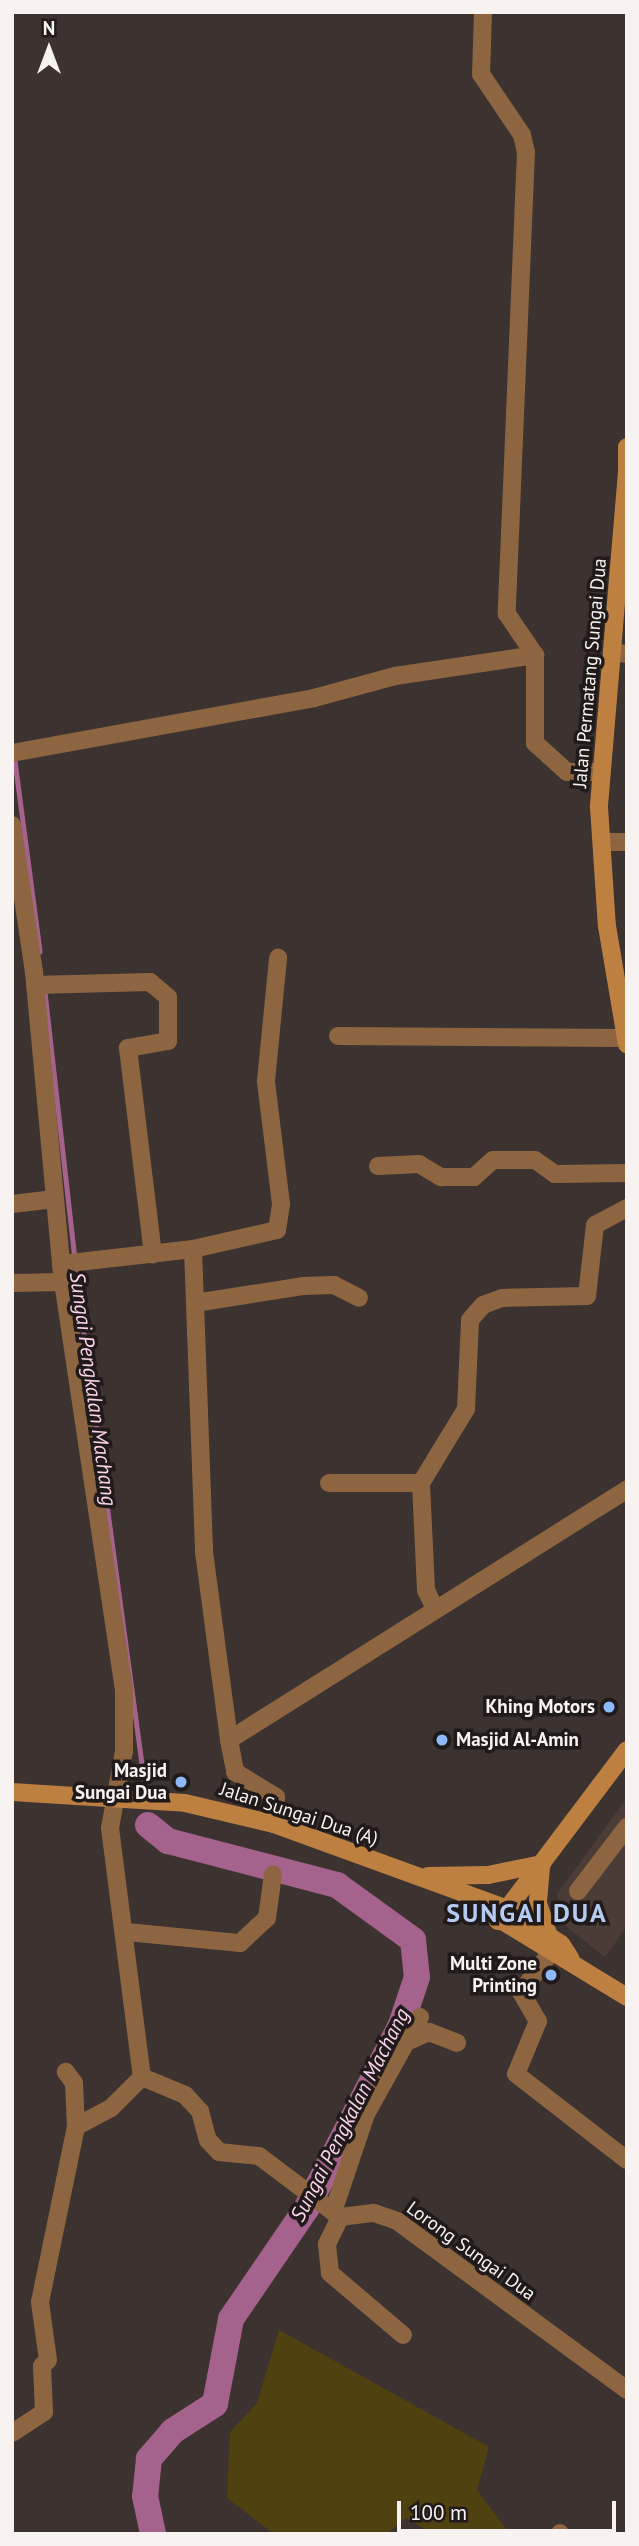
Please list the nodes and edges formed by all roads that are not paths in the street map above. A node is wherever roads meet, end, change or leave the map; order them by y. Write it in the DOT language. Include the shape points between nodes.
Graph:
graph roads {
  1 [pos="483,12"];
  2 [pos="627,447"];
  3 [pos="627,470"];
  4 [pos="623,592"];
  5 [pos="619,653"];
  6 [pos="536,655"];
  7 [pos="12,753"];
  8 [pos="601,772"];
  9 [pos="12,825"];
  10 [pos="601,842"];
  11 [pos="627,842"];
  12 [pos="278,958"];
  13 [pos="35,985"];
  14 [pos="338,1036"];
  15 [pos="626,1041"];
  16 [pos="378,1166"];
  17 [pos="627,1173"];
  18 [pos="55,1199"];
  19 [pos="12,1204"];
  20 [pos="627,1208"];
  21 [pos="193,1249"];
  22 [pos="153,1254"];
  23 [pos="63,1264"];
  24 [pos="63,1282"];
  25 [pos="12,1283"];
  26 [pos="359,1298"];
  27 [pos="195,1303"];
  28 [pos="329,1483"];
  29 [pos="421,1483"];
  30 [pos="627,1489"];
  31 [pos="434,1606"];
  32 [pos="229,1740"];
  33 [pos="627,1750"];
  34 [pos="12,1792"];
  35 [pos="115,1798"];
  36 [pos="274,1824"];
  37 [pos="627,1827"];
  38 [pos="542,1864"];
  39 [pos="273,1874"];
  40 [pos="421,1876"];
  41 [pos="579,1891"];
  42 [pos="502,1915"];
  43 [pos="127,1932"];
  44 [pos="550,1944"];
  45 [pos="627,1997"];
  46 [pos="420,2017"];
  47 [pos="411,2040"];
  48 [pos="457,2043"];
  49 [pos="66,2071"];
  50 [pos="142,2077"];
  51 [pos="76,2127"];
  52 [pos="627,2160"];
  53 [pos="334,2213"];
  54 [pos="403,2335"];
  55 [pos="627,2390"];
  56 [pos="12,2433"];
  1 -- 6 [label="street" via="481,74 522,135 526,152 506,604 509,624"];
  2 -- 3 [label="main road, Jalan Permatang Sungai Dua"];
  3 -- 4 [label="main road, Jalan Permatang Sungai Dua"];
  4 -- 5 [label="main road, Jalan Permatang Sungai Dua"];
  5 -- 8 [label="main road, Jalan Permatang Sungai Dua"];
  6 -- 7 [label="street" via="395,676 301,701"];
  6 -- 8 [label="street" via="534,743 567,772"];
  8 -- 10 [label="main road, Jalan Permatang Sungai Dua"];
  9 -- 13 [label="street"];
  10 -- 11 [label="street"];
  10 -- 15 [label="main road, Jalan Permatang Sungai Dua"];
  12 -- 21 [label="street" via="266,1082 281,1219 277,1230 262,1236"];
  13 -- 18 [label="street"];
  13 -- 22 [label="street" via="150,982 168,997 168,1041 128,1048"];
  14 -- 15 [label="street"];
  16 -- 17 [label="street" via="419,1164 440,1177 474,1177 493,1160 535,1160 555,1174"];
  18 -- 19 [label="street"];
  18 -- 23 [label="street"];
  20 -- 29 [label="street" via="595,1225 587,1296 502,1298 475,1312 466,1409"];
  21 -- 22 [label="street"];
  21 -- 27 [label="street"];
  22 -- 23 [label="street"];
  23 -- 24 [label="street"];
  24 -- 25 [label="street"];
  24 -- 35 [label="street" via="124,1689"];
  26 -- 27 [label="street" via="334,1285"];
  27 -- 32 [label="street" via="204,1552"];
  28 -- 29 [label="street"];
  29 -- 31 [label="street" via="426,1590"];
  30 -- 31 [label="street"];
  31 -- 32 [label="street"];
  32 -- 36 [label="street" via="235,1772 276,1797"];
  33 -- 38 [label="main road"];
  34 -- 35 [label="main road, Jalan Sungai Dua (A)"];
  35 -- 36 [label="main road, Jalan Sungai Dua (A)" via="218,1808"];
  35 -- 43 [label="street" via="110,1828"];
  36 -- 40 [label="main road, Jalan Sungai Dua (A)"];
  37 -- 41 [label="street"];
  38 -- 40 [label="main road" via="488,1875"];
  38 -- 42 [label="main road"];
  38 -- 44 [label="main road" via="538,1903"];
  39 -- 43 [label="street" via="267,1918 240,1943"];
  40 -- 42 [label="main road, Jalan Sungai Dua (A)"];
  42 -- 44 [label="main road, Jalan Sungai Dua (A)"];
  43 -- 50 [label="street"];
  44 -- 45 [label="main road"];
  44 -- 52 [label="street" via="521,1992 538,2021 516,2074"];
  46 -- 47 [label="street"];
  47 -- 48 [label="street" via="429,2032"];
  47 -- 53 [label="street" via="366,2115"];
  49 -- 51 [label="street" via="74,2083"];
  50 -- 51 [label="street" via="111,2108"];
  50 -- 53 [label="street" via="185,2095 200,2110 208,2140 219,2152 259,2156 289,2184"];
  51 -- 56 [label="street" via="40,2302 48,2360 42,2366 44,2412"];
  53 -- 54 [label="street" via="327,2244 330,2273"];
  53 -- 55 [label="street, Lorong Sungai Dua" via="374,2213 397,2221"];
}
